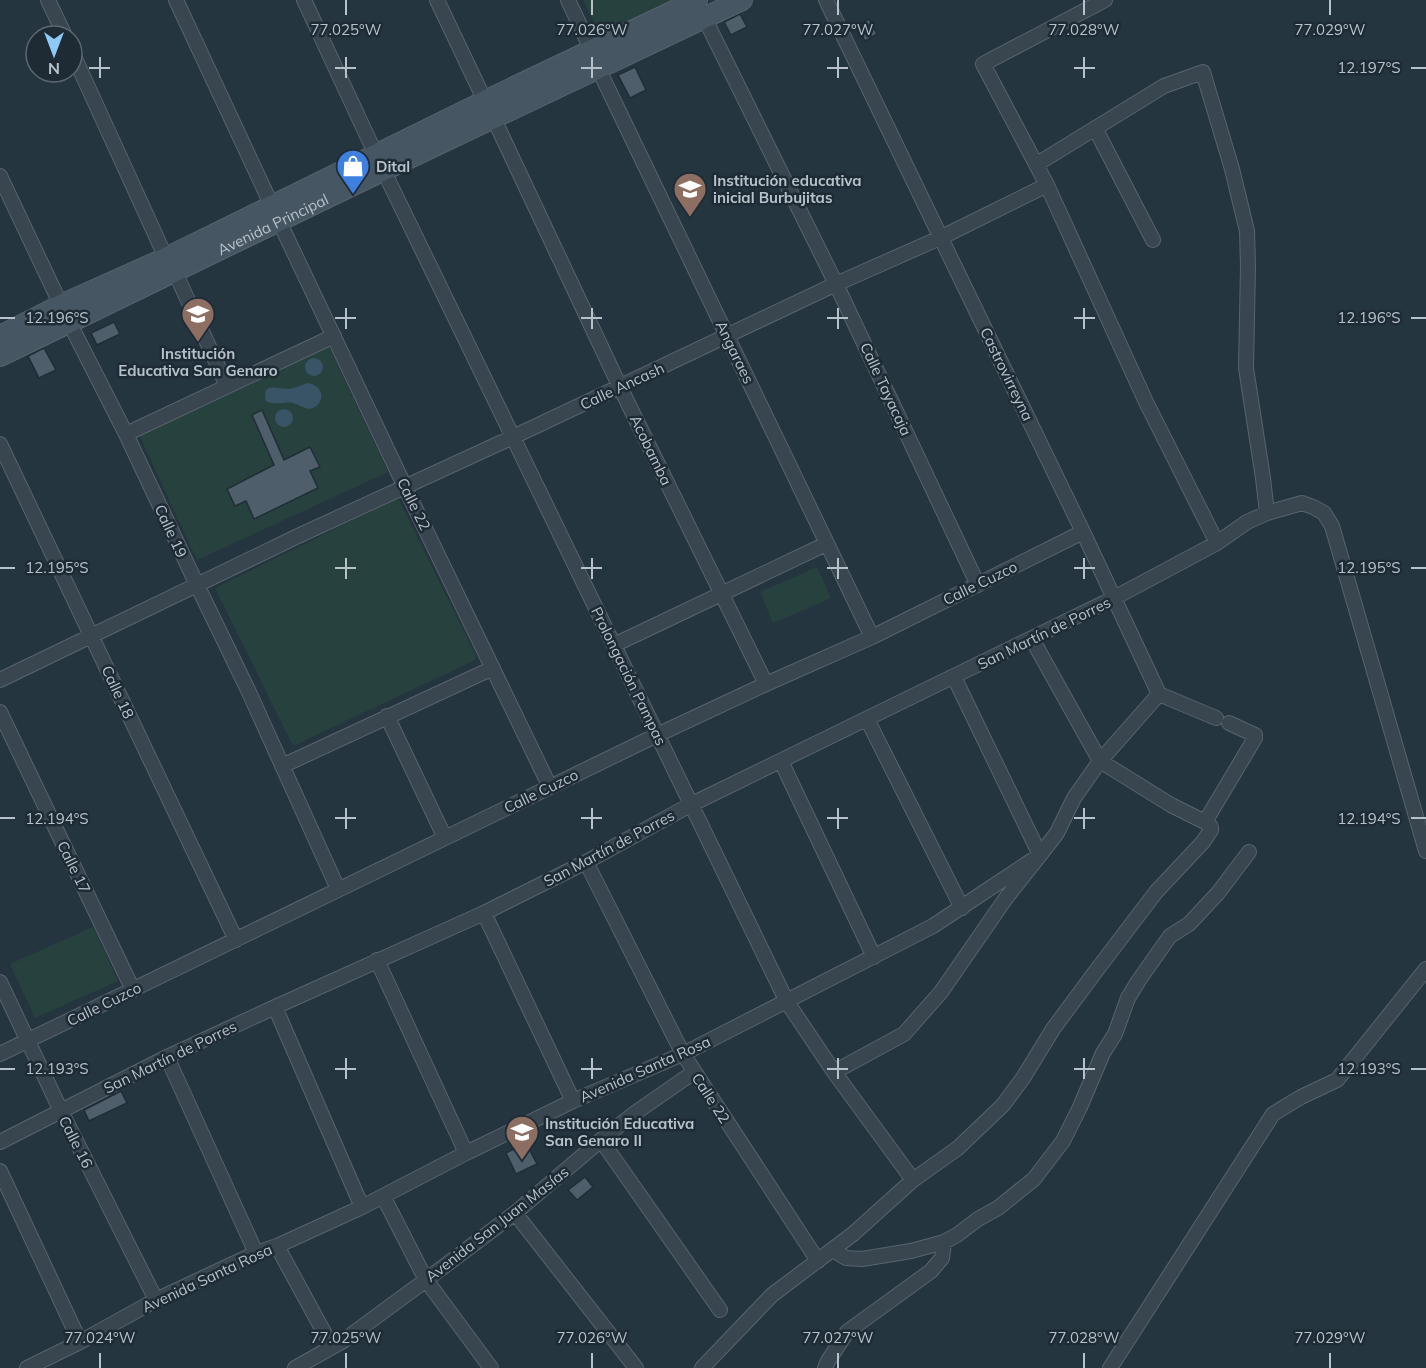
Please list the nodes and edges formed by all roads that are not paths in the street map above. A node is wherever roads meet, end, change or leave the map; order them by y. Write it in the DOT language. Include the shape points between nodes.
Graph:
graph roads {
  1 [pos="48,0"];
  2 [pos="176,0"];
  3 [pos="304,0"];
  4 [pos="437,0"];
  5 [pos="568,0"];
  6 [pos="742,0"];
  7 [pos="826,0"];
  8 [pos="1105,0"];
  9 [pos="698,5"];
  10 [pos="59,24"];
  11 [pos="595,59"];
  12 [pos="84,78"];
  13 [pos="489,109"];
  14 [pos="1095,128"];
  15 [pos="380,162"];
  16 [pos="1036,164"];
  17 [pos="0,176"];
  18 [pos="1047,185"];
  19 [pos="276,213"];
  20 [pos="942,237"];
  21 [pos="1153,240"];
  22 [pos="171,265"];
  23 [pos="836,284"];
  24 [pos="65,314"];
  25 [pos="0,336"];
  26 [pos="334,336"];
  27 [pos="727,336"];
  28 [pos="0,356"];
  29 [pos="226,386"];
  30 [pos="620,387"];
  31 [pos="126,434"];
  32 [pos="513,437"];
  33 [pos="0,444"];
  34 [pos="405,487"];
  35 [pos="1267,513"];
  36 [pos="1083,532"];
  37 [pos="826,544"];
  38 [pos="1215,544"];
  39 [pos="197,585"];
  40 [pos="978,585"];
  41 [pos="722,594"];
  42 [pos="1114,598"];
  43 [pos="92,636"];
  44 [pos="872,637"];
  45 [pos="1032,639"];
  46 [pos="614,645"];
  47 [pos="493,668"];
  48 [pos="954,677"];
  49 [pos="0,680"];
  50 [pos="766,684"];
  51 [pos="1159,694"];
  52 [pos="0,712"];
  53 [pos="387,716"];
  54 [pos="867,719"];
  55 [pos="657,735"];
  56 [pos="781,761"];
  57 [pos="1100,761"];
  58 [pos="282,766"];
  59 [pos="550,787"];
  60 [pos="692,804"];
  61 [pos="1205,822"];
  62 [pos="445,838"];
  63 [pos="1426,851"];
  64 [pos="1249,852"];
  65 [pos="1040,855"];
  66 [pos="586,862"];
  67 [pos="338,889"];
  68 [pos="962,909"];
  69 [pos="484,913"];
  70 [pos="236,940"];
  71 [pos="874,957"];
  72 [pos="377,960"];
  73 [pos="1426,969"];
  74 [pos="0,982"];
  75 [pos="133,990"];
  76 [pos="787,1002"];
  77 [pos="274,1007"];
  78 [pos="28,1041"];
  79 [pos="0,1054"];
  80 [pos="683,1054"];
  81 [pos="167,1057"];
  82 [pos="694,1072"];
  83 [pos="834,1072"];
  84 [pos="573,1101"];
  85 [pos="61,1111"];
  86 [pos="601,1140"];
  87 [pos="0,1142"];
  88 [pos="465,1153"];
  89 [pos="0,1171"];
  90 [pos="913,1180"];
  91 [pos="382,1196"];
  92 [pos="362,1207"];
  93 [pos="515,1213"];
  94 [pos="944,1242"];
  95 [pos="278,1246"];
  96 [pos="833,1250"];
  97 [pos="256,1253"];
  98 [pos="818,1260"];
  99 [pos="426,1280"];
  100 [pos="156,1300"];
  101 [pos="720,1310"];
  102 [pos="80,1342"];
  103 [pos="332,1347"];
  104 [pos="27,1368"];
  105 [pos="295,1368"];
  106 [pos="491,1368"];
  107 [pos="636,1368"];
  108 [pos="702,1368"];
  109 [pos="825,1368"];
  110 [pos="1110,1368"];
  1 -- 10 [label="street"];
  2 -- 19 [label="street, Calle 22"];
  3 -- 15 [label="street, Prolongación Pampas"];
  4 -- 13 [label="street, Acobamba"];
  5 -- 11 [label="street, Angaraes"];
  6 -- 9 [label="street, Avenida Principal"];
  7 -- 20 [label="street, Castrovirreyna"];
  8 -- 16 [label="street" via="983,64"];
  9 -- 11 [label="street, Avenida Principal"];
  9 -- 23 [label="street, Calle Tayacaja"];
  11 -- 13 [label="street, Avenida Principal"];
  11 -- 27 [label="street, Angaraes"];
  12 -- 22 [label="street"];
  13 -- 15 [label="street, Avenida Principal"];
  13 -- 30 [label="street, Acobamba"];
  14 -- 16 [label="street"];
  14 -- 21 [label="street"];
  14 -- 35 [label="street" via="1164,86 1203,72 1247,231 1246,368"];
  15 -- 19 [label="street, Avenida Principal"];
  15 -- 32 [label="street, Prolongación Pampas"];
  16 -- 18 [label="street"];
  17 -- 24 [label="street, Calle 19"];
  18 -- 20 [label="street, Calle Ancash"];
  18 -- 38 [label="street"];
  19 -- 22 [label="street, Avenida Principal"];
  19 -- 26 [label="street, Calle 22"];
  20 -- 23 [label="street, Calle Ancash"];
  20 -- 36 [label="street, Castrovirreyna"];
  22 -- 24 [label="street, Avenida Principal"];
  22 -- 29 [label="street"];
  23 -- 27 [label="street, Calle Ancash"];
  23 -- 40 [label="street, Calle Tayacaja"];
  24 -- 25 [label="street, Avenida Principal"];
  24 -- 28 [label="street, Avenida Principal"];
  24 -- 31 [label="street, Calle 19"];
  26 -- 29 [label="street"];
  26 -- 34 [label="street, Calle 22"];
  27 -- 30 [label="street, Calle Ancash"];
  27 -- 37 [label="street, Angaraes"];
  29 -- 31 [label="street"];
  30 -- 32 [label="street, Calle Ancash"];
  30 -- 41 [label="street, Acobamba"];
  31 -- 39 [label="street, Calle 19"];
  32 -- 34 [label="street, Calle Ancash"];
  32 -- 46 [label="street, Prolongación Pampas"];
  33 -- 43 [label="street, Calle 18"];
  34 -- 39 [label="street, Calle Ancash"];
  34 -- 47 [label="street, Calle 22"];
  35 -- 38 [label="street, San Martín de Porres"];
  35 -- 63 [label="street, San Martín de Porres" via="1302,503 1324,513 1332,526"];
  36 -- 40 [label="street, Calle Cuzco"];
  36 -- 42 [label="street, Castrovirreyna"];
  37 -- 41 [label="street"];
  37 -- 44 [label="street, Angaraes"];
  38 -- 42 [label="street, San Martín de Porres"];
  39 -- 43 [label="street, Calle Ancash"];
  39 -- 58 [label="street, Calle 19"];
  40 -- 44 [label="street, Calle Cuzco"];
  41 -- 46 [label="street"];
  41 -- 50 [label="street, Acobamba"];
  42 -- 45 [label="street, San Martín de Porres"];
  42 -- 51 [label="street, Castrovirreyna"];
  43 -- 49 [label="street, Calle Ancash"];
  43 -- 70 [label="street, Calle 18"];
  44 -- 50 [label="street, Calle Cuzco"];
  45 -- 48 [label="street, San Martín de Porres"];
  45 -- 57 [label="street"];
  46 -- 55 [label="street, Prolongación Pampas"];
  47 -- 53 [label="street"];
  47 -- 59 [label="street, Calle 22"];
  48 -- 54 [label="street, San Martín de Porres"];
  48 -- 65 [label="street"];
  50 -- 55 [label="street, Calle Cuzco"];
  51 -- 57 [label="street, Avenida Santa Rosa"];
  51 -- 61 [label="street" via="1255,735"];
  52 -- 75 [label="street, Calle 17"];
  53 -- 58 [label="street"];
  53 -- 62 [label="street"];
  54 -- 56 [label="street, San Martín de Porres"];
  54 -- 68 [label="street"];
  55 -- 59 [label="street, Calle Cuzco"];
  55 -- 60 [label="street, Prolongación Pampas"];
  56 -- 60 [label="street, San Martín de Porres"];
  56 -- 71 [label="street"];
  57 -- 61 [label="street"];
  57 -- 65 [label="street, Avenida Santa Rosa"];
  58 -- 67 [label="street, Calle 19"];
  59 -- 62 [label="street, Calle Cuzco"];
  60 -- 66 [label="street, San Martín de Porres"];
  60 -- 76 [label="street, Prolongación Pampas"];
  61 -- 90 [label="street" via="1211,830 1203,842 1156,892 1096,970 1003,1105 957,1148"];
  62 -- 67 [label="street, Calle Cuzco"];
  64 -- 94 [label="street" via="1187,927 1170,936 1139,980 1058,1149 1034,1179 1013,1197"];
  65 -- 68 [label="street, Avenida Santa Rosa"];
  65 -- 83 [label="street" via="940,992 904,1034"];
  66 -- 69 [label="street, San Martín de Porres"];
  66 -- 80 [label="street, Calle 22"];
  67 -- 70 [label="street, Calle Cuzco"];
  68 -- 71 [label="street, Avenida Santa Rosa"];
  69 -- 72 [label="street, San Martín de Porres"];
  69 -- 84 [label="street"];
  70 -- 75 [label="street, Calle Cuzco"];
  71 -- 76 [label="street, Avenida Santa Rosa"];
  72 -- 77 [label="street, San Martín de Porres"];
  72 -- 88 [label="street"];
  73 -- 110 [label="street" via="1337,1080 1273,1114"];
  74 -- 78 [label="street, Calle 16"];
  75 -- 78 [label="street, Calle Cuzco"];
  76 -- 80 [label="street, Avenida Santa Rosa"];
  76 -- 83 [label="street, Prolongación Pampas"];
  77 -- 81 [label="street, San Martín de Porres"];
  77 -- 92 [label="street"];
  78 -- 79 [label="street, Calle Cuzco"];
  78 -- 85 [label="street, Calle 16"];
  80 -- 82 [label="street, Calle 22"];
  80 -- 84 [label="street, Avenida Santa Rosa"];
  81 -- 85 [label="street, San Martín de Porres"];
  81 -- 97 [label="street"];
  82 -- 86 [label="street, Avenida San Juan Masías"];
  82 -- 98 [label="street, Calle 22"];
  83 -- 90 [label="street, Prolongación Pampas"];
  84 -- 88 [label="street, Avenida Santa Rosa"];
  85 -- 87 [label="street, San Martín de Porres"];
  85 -- 100 [label="street, Calle 16"];
  86 -- 93 [label="street, Avenida San Juan Masías"];
  86 -- 101 [label="street"];
  88 -- 91 [label="street, Avenida Santa Rosa"];
  89 -- 102 [label="street"];
  90 -- 96 [label="street"];
  91 -- 92 [label="street, Avenida Santa Rosa"];
  91 -- 99 [label="street"];
  92 -- 95 [label="street, Avenida Santa Rosa"];
  93 -- 99 [label="street, Avenida San Juan Masías"];
  93 -- 107 [label="street"];
  94 -- 96 [label="street" via="861,1259 846,1258"];
  94 -- 109 [label="street" via="942,1257 931,1271 847,1332"];
  95 -- 97 [label="street, Avenida Santa Rosa"];
  95 -- 103 [label="street"];
  96 -- 98 [label="street"];
  97 -- 100 [label="street, Avenida Santa Rosa"];
  98 -- 108 [label="street" via="772,1295"];
  99 -- 103 [label="street, Avenida San Juan Masías"];
  99 -- 106 [label="street"];
  100 -- 102 [label="street, Avenida Santa Rosa"];
  102 -- 104 [label="street, Avenida Santa Rosa"];
  103 -- 105 [label="street, Avenida San Juan Masías"];
}
